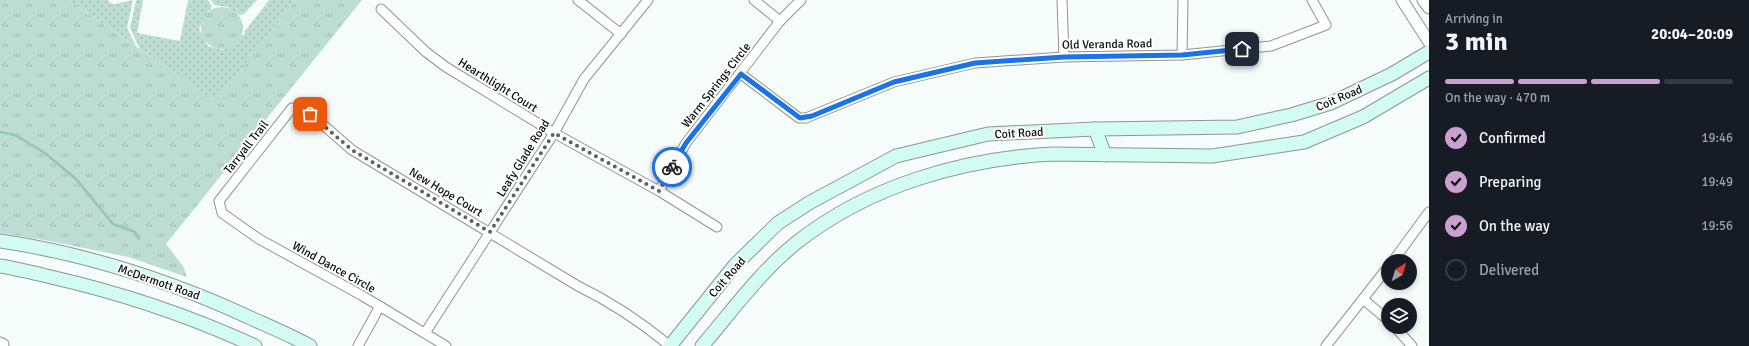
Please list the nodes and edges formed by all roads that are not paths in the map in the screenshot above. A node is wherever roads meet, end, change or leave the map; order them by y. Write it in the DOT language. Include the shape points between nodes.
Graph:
graph roads {
  1 [pos="578,0"];
  2 [pos="648,0"];
  3 [pos="754,0"];
  4 [pos="801,0"];
  5 [pos="1062,0"];
  6 [pos="1184,0"];
  7 [pos="1312,0"];
  8 [pos="1402,0"];
  9 [pos="1424,0"];
  10 [pos="1429,8"];
  11 [pos="381,9"];
  12 [pos="780,21"];
  13 [pos="621,34"];
  14 [pos="1429,42"];
  15 [pos="1429,52"];
  16 [pos="1182,55"];
  17 [pos="1064,57"];
  18 [pos="741,74"];
  19 [pos="1429,78"];
  20 [pos="292,108"];
  21 [pos="1095,129"];
  22 [pos="554,133"];
  23 [pos="1087,155"];
  24 [pos="1105,155"];
  25 [pos="659,191"];
  26 [pos="218,201"];
  27 [pos="1429,212"];
  28 [pos="717,227"];
  29 [pos="490,232"];
  30 [pos="0,241"];
  31 [pos="1398,254"];
  32 [pos="0,266"];
  33 [pos="1381,277"];
  34 [pos="1364,300"];
  35 [pos="380,306"];
  36 [pos="1381,314"];
  37 [pos="425,333"];
  38 [pos="1401,334"];
  39 [pos="255,346"];
  40 [pos="310,346"];
  41 [pos="358,346"];
  42 [pos="446,346"];
  43 [pos="670,346"];
  44 [pos="702,346"];
  45 [pos="1326,346"];
  46 [pos="1412,346"];
  1 -- 13 [label="street"];
  2 -- 13 [label="street, Leafy Glade Road"];
  3 -- 12 [label="street"];
  4 -- 12 [label="street, Warm Springs Circle"];
  5 -- 17 [label="street"];
  6 -- 16 [label="street"];
  7 -- 16 [label="street, Old Veranda Road" via="1326,25 1271,46"];
  8 -- 14 [label="street"];
  9 -- 10 [label="street"];
  11 -- 22 [label="street, Hearthlight Court" via="426,52 446,67"];
  12 -- 18 [label="street, Warm Springs Circle"];
  13 -- 22 [label="street, Leafy Glade Road" via="584,79"];
  15 -- 21 [label="main road, Coit Road" via="1392,74 1331,103 1291,115 1237,127"];
  16 -- 17 [label="street, Old Veranda Road"];
  17 -- 18 [label="street, Old Veranda Road" via="975,63 894,82 812,116 800,118"];
  18 -- 25 [label="street, Warm Springs Circle" via="686,143"];
  19 -- 24 [label="main road, Coit Road" via="1363,117 1304,142 1212,156"];
  20 -- 26 [label="street, Tarryall Trail"];
  20 -- 29 [label="street, New Hope Court" via="306,110 352,150"];
  21 -- 23 [label="main road"];
  21 -- 24 [label="main road"];
  21 -- 43 [label="main road, Coit Road" via="988,134 896,156 778,223 735,265"];
  22 -- 25 [label="street, Hearthlight Court"];
  22 -- 29 [label="street, Leafy Glade Road"];
  23 -- 24 [label="main road, Coit Road"];
  23 -- 44 [label="main road, Coit Road" via="1028,155 992,159 941,171 898,186 841,212 779,259"];
  25 -- 28 [label="street, Hearthlight Court"];
  26 -- 35 [label="street, Wind Dance Circle" via="222,213 259,239"];
  27 -- 31 [label="street"];
  29 -- 37 [label="street, Leafy Glade Road"];
  29 -- 43 [label="street, New Hope Court" via="578,286 608,300 644,324"];
  30 -- 40 [label="main road, McDermott Road" via="137,273 220,304"];
  32 -- 39 [label="main road, McDermott Road" via="127,297 215,328"];
  33 -- 34 [label="street"];
  34 -- 36 [label="street"];
  34 -- 45 [label="street"];
  35 -- 37 [label="street, Wind Dance Circle"];
  35 -- 41 [label="street"];
  37 -- 42 [label="street, Wind Dance Circle"];
  38 -- 46 [label="street"];
}
